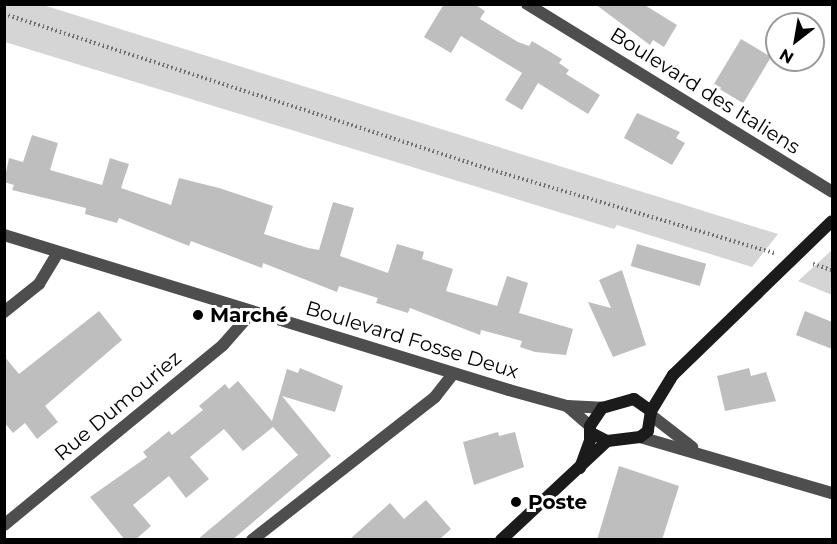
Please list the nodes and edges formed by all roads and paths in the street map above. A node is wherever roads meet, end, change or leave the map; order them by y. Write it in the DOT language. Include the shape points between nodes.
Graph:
graph roads {
  1 [pos="527,4"];
  2 [pos="4,14"];
  3 [pos="832,192"];
  4 [pos="832,221"];
  5 [pos="4,236"];
  6 [pos="58,252"];
  7 [pos="772,252"];
  8 [pos="816,265"];
  9 [pos="832,270"];
  10 [pos="4,312"];
  11 [pos="252,312"];
  12 [pos="453,374"];
  13 [pos="662,388"];
  14 [pos="641,401"];
  15 [pos="567,406"];
  16 [pos="602,408"];
  17 [pos="651,414"];
  18 [pos="591,429"];
  19 [pos="640,436"];
  20 [pos="608,441"];
  21 [pos="698,451"];
  22 [pos="580,468"];
  23 [pos="832,493"];
  24 [pos="4,525"];
  25 [pos="252,540"];
  26 [pos="501,540"];
  1 -- 3 [label="street, Boulevard des Italiens"];
  2 -- 7 [label="path" via="492,170"];
  4 -- 13 [label="street"];
  5 -- 6 [label="street, Boulevard Fosse Deux"];
  6 -- 10 [label="street" via="39,284"];
  6 -- 11 [label="street, Boulevard Fosse Deux"];
  8 -- 9 [label="path"];
  11 -- 12 [label="street, Boulevard Fosse Deux"];
  11 -- 24 [label="street, Rue Dumouriez" via="222,345"];
  12 -- 15 [label="street, Boulevard Fosse Deux"];
  12 -- 25 [label="street" via="435,397"];
  13 -- 14 [label="street"];
  13 -- 17 [label="street"];
  14 -- 16 [label="street"];
  14 -- 17 [label="street"];
  15 -- 16 [label="street, Boulevard Fosse Deux"];
  15 -- 18 [label="street, Boulevard Fosse Deux"];
  16 -- 18 [label="street"];
  17 -- 19 [label="street" via="648,431"];
  17 -- 21 [label="street"];
  18 -- 20 [label="street"];
  18 -- 22 [label="street"];
  19 -- 20 [label="street"];
  19 -- 21 [label="street"];
  20 -- 22 [label="street"];
  21 -- 23 [label="street"];
  22 -- 26 [label="street"];
}
